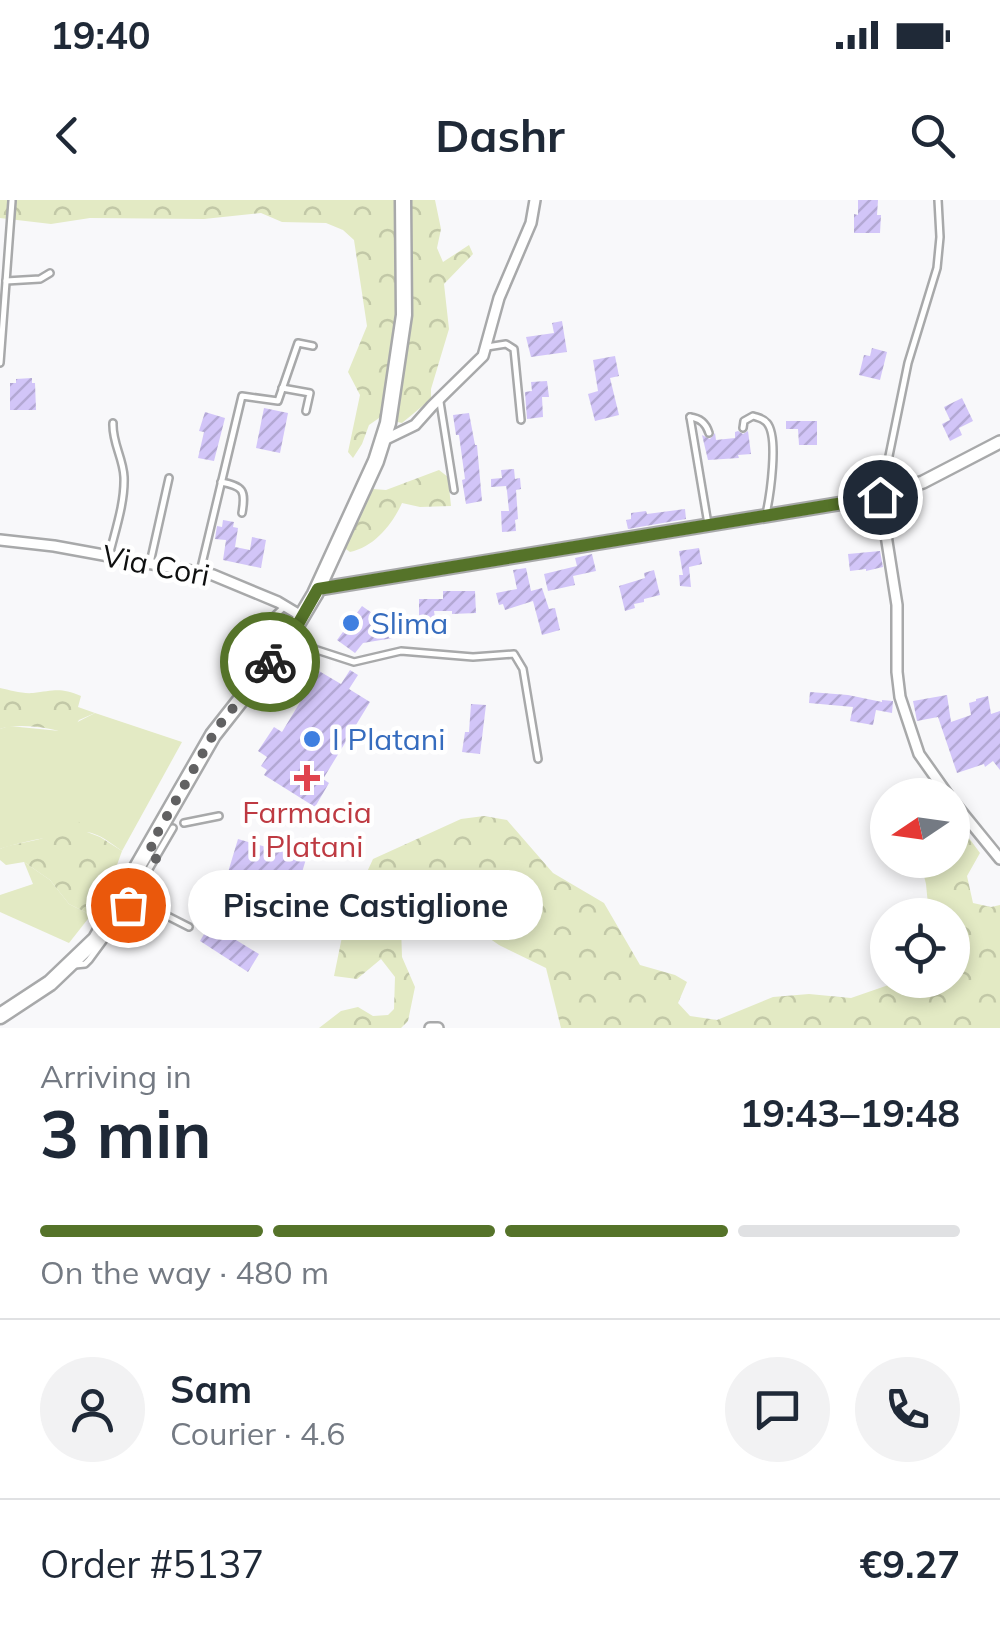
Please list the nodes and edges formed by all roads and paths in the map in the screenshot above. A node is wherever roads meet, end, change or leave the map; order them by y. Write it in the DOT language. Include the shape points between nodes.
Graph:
graph roads {
  1 [pos="403,200"];
  2 [pos="535,200"];
  3 [pos="938,200"];
  4 [pos="12,201"];
  5 [pos="50,272"];
  6 [pos="6,280"];
  7 [pos="313,346"];
  8 [pos="488,347"];
  9 [pos="0,363"];
  10 [pos="282,388"];
  11 [pos="440,399"];
  12 [pos="306,411"];
  13 [pos="521,420"];
  14 [pos="113,424"];
  15 [pos="743,428"];
  16 [pos="708,432"];
  17 [pos="384,440"];
  18 [pos="1000,442"];
  19 [pos="168,478"];
  20 [pos="221,482"];
  21 [pos="454,490"];
  22 [pos="880,497"];
  23 [pos="242,512"];
  24 [pos="765,517"];
  25 [pos="709,527"];
  26 [pos="1,538"];
  27 [pos="109,556"];
  28 [pos="150,563"];
  29 [pos="200,572"];
  30 [pos="318,589"];
  31 [pos="285,606"];
  32 [pos="303,617"];
  33 [pos="287,641"];
  34 [pos="232,656"];
  35 [pos="538,758"];
  36 [pos="935,778"];
  37 [pos="219,816"];
  38 [pos="970,822"];
  39 [pos="184,823"];
  40 [pos="173,828"];
  41 [pos="155,848"];
  42 [pos="167,856"];
  43 [pos="1000,859"];
  44 [pos="132,898"];
  45 [pos="189,927"];
  46 [pos="72,964"];
  47 [pos="0,1016"];
  48 [pos="430,1028"];
  49 [pos="438,1028"];
  1 -- 17 [label="main road" via="404,315"];
  2 -- 8 [label="street"];
  3 -- 22 [label="lane" via="937,268 908,362"];
  4 -- 6 [label="lane"];
  5 -- 6 [label="lane" via="40,279"];
  6 -- 9 [label="lane"];
  7 -- 10 [label="lane" via="298,343"];
  8 -- 11 [label="street"];
  8 -- 13 [label="lane" via="514,349"];
  10 -- 12 [label="lane" via="310,393"];
  10 -- 20 [label="lane" via="278,401 242,396"];
  11 -- 17 [label="street" via="415,426"];
  11 -- 21 [label="lane"];
  14 -- 27 [label="lane" via="124,480"];
  15 -- 24 [label="lane" via="753,416 772,432"];
  16 -- 25 [label="lane" via="690,417"];
  17 -- 30 [label="main road"];
  18 -- 22 [label="street"];
  19 -- 28 [label="lane"];
  20 -- 23 [label="lane" via="241,488"];
  20 -- 29 [label="lane"];
  22 -- 24 [label="street"];
  22 -- 36 [label="street" via="898,606 900,697 920,758"];
  24 -- 25 [label="street"];
  25 -- 30 [label="street"];
  26 -- 27 [label="street, Via Cori"];
  27 -- 28 [label="street, Via Cori"];
  28 -- 29 [label="street, Via Cori"];
  29 -- 31 [label="street, Via Cori"];
  30 -- 32 [label="main road"];
  31 -- 32 [label="street, Via Cori"];
  31 -- 34 [label="lane"];
  32 -- 33 [label="main road"];
  33 -- 35 [label="lane" via="354,662 391,652 516,656"];
  33 -- 41 [label="main road" via="217,728"];
  37 -- 39 [label="lane"];
  38 -- 43 [label="street"];
  40 -- 41 [label="lane"];
  41 -- 42 [label="lane"];
  41 -- 44 [label="lane"];
  41 -- 46 [label="main road"];
  44 -- 45 [label="lane"];
  44 -- 46 [label="lane" via="90,960"];
  46 -- 47 [label="main road"];
  48 -- 49 [label="street"];
}
